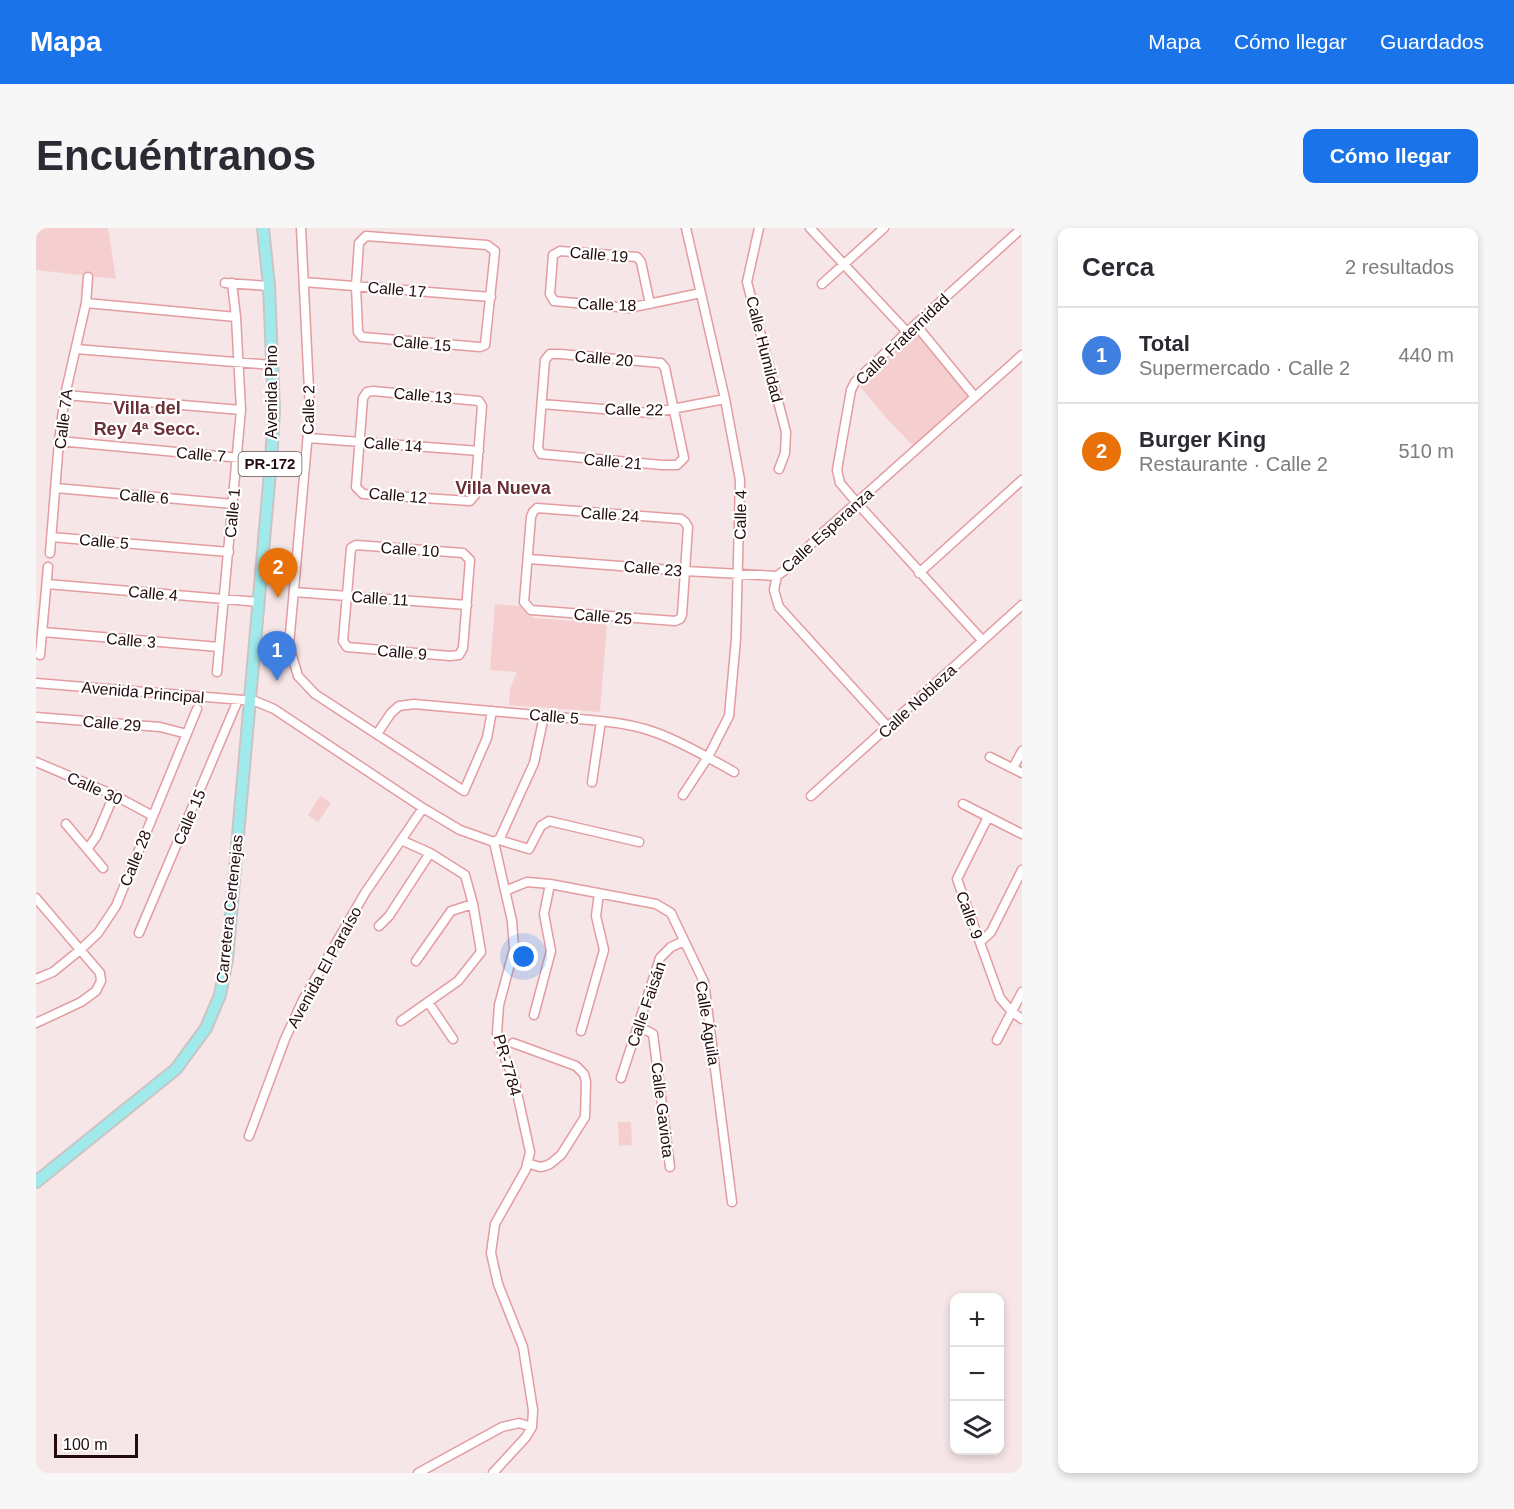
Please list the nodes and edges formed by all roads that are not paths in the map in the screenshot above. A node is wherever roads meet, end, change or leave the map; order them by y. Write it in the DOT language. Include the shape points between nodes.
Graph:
graph roads {
  1 [pos="263,228"];
  2 [pos="302,228"];
  3 [pos="686,228"];
  4 [pos="759,228"];
  5 [pos="810,228"];
  6 [pos="884,228"];
  7 [pos="1022,228"];
  8 [pos="553,260"];
  9 [pos="843,265"];
  10 [pos="88,277"];
  11 [pos="304,282"];
  12 [pos="822,284"];
  13 [pos="269,286"];
  14 [pos="356,286"];
  15 [pos="701,293"];
  16 [pos="491,297"];
  17 [pos="86,303"];
  18 [pos="651,304"];
  19 [pos="236,317"];
  20 [pos="916,325"];
  21 [pos="906,332"];
  22 [pos="76,349"];
  23 [pos="1022,355"];
  24 [pos="238,362"];
  25 [pos="272,365"];
  26 [pos="65,394"];
  27 [pos="975,397"];
  28 [pos="725,399"];
  29 [pos="542,404"];
  30 [pos="241,410"];
  31 [pos="674,410"];
  32 [pos="308,438"];
  33 [pos="59,441"];
  34 [pos="360,442"];
  35 [pos="479,451"];
  36 [pos="237,457"];
  37 [pos="271,461"];
  38 [pos="305,464"];
  39 [pos="778,469"];
  40 [pos="1022,480"];
  41 [pos="56,488"];
  42 [pos="857,503"];
  43 [pos="233,504"];
  44 [pos="51,537"];
  45 [pos="229,552"];
  46 [pos="50,553"];
  47 [pos="529,559"];
  48 [pos="48,567"];
  49 [pos="685,571"];
  50 [pos="738,573"];
  51 [pos="919,573"];
  52 [pos="777,576"];
  53 [pos="47,584"];
  54 [pos="294,592"];
  55 [pos="346,596"];
  56 [pos="224,599"];
  57 [pos="258,602"];
  58 [pos="467,605"];
  59 [pos="1022,605"];
  60 [pos="43,632"];
  61 [pos="982,640"];
  62 [pos="219,647"];
  63 [pos="40,655"];
  64 [pos="217,672"];
  65 [pos="36,682"];
  66 [pos="244,700"];
  67 [pos="197,709"];
  68 [pos="492,711"];
  69 [pos="544,716"];
  70 [pos="36,717"];
  71 [pos="602,721"];
  72 [pos="888,728"];
  73 [pos="187,734"];
  74 [pos="377,734"];
  75 [pos="1022,751"];
  76 [pos="708,757"];
  77 [pos="990,757"];
  78 [pos="36,762"];
  79 [pos="1013,768"];
  80 [pos="734,772"];
  81 [pos="1022,773"];
  82 [pos="592,782"];
  83 [pos="114,795"];
  84 [pos="683,795"];
  85 [pos="811,796"];
  86 [pos="963,804"];
  87 [pos="423,808"];
  88 [pos="153,816"];
  89 [pos="987,817"];
  90 [pos="66,824"];
  91 [pos="1022,834"];
  92 [pos="401,840"];
  93 [pos="496,841"];
  94 [pos="639,842"];
  95 [pos="88,848"];
  96 [pos="430,853"];
  97 [pos="104,868"];
  98 [pos="1022,870"];
  99 [pos="550,884"];
  100 [pos="504,891"];
  101 [pos="599,893"];
  102 [pos="36,897"];
  103 [pos="473,904"];
  104 [pos="379,926"];
  105 [pos="139,933"];
  106 [pos="684,941"];
  107 [pos="980,942"];
  108 [pos="80,950"];
  109 [pos="416,962"];
  110 [pos="36,979"];
  111 [pos="1022,992"];
  112 [pos="428,1002"];
  113 [pos="1012,1012"];
  114 [pos="534,1015"];
  115 [pos="1022,1019"];
  116 [pos="401,1021"];
  117 [pos="36,1023"];
  118 [pos="638,1026"];
  119 [pos="581,1031"];
  120 [pos="453,1039"];
  121 [pos="997,1040"];
  122 [pos="513,1043"];
  123 [pos="621,1078"];
  124 [pos="249,1137"];
  125 [pos="527,1163"];
  126 [pos="670,1167"];
  127 [pos="36,1182"];
  128 [pos="732,1202"];
  129 [pos="532,1427"];
  130 [pos="418,1473"];
  131 [pos="493,1473"];
  1 -- 13 [label="main road, Avenida Pino / PR-172"];
  2 -- 11 [label="street, Calle 2"];
  3 -- 15 [label="street, Calle 4"];
  4 -- 39 [label="street, Calle Humildad" via="747,282 786,432 785,453"];
  5 -- 9 [label="street"];
  6 -- 9 [label="street"];
  7 -- 20 [label="street, Calle Fraternidad"];
  8 -- 18 [label="street, Calle 18" via="550,294 554,301 629,308"];
  8 -- 18 [label="street, Calle 19" via="560,250 637,257"];
  9 -- 12 [label="street"];
  9 -- 21 [label="street"];
  10 -- 17 [label="street, Calle 7A"];
  11 -- 14 [label="street, Calle 17"];
  11 -- 32 [label="street, Calle 2"];
  13 -- 19 [label="street, Calle 1" via="228,283"];
  13 -- 25 [label="main road, Avenida Pino / PR-172"];
  14 -- 16 [label="street, Calle 17"];
  14 -- 16 [label="street, Calle 15" via="358,332 362,337 447,345 485,345"];
  14 -- 16 [label="street" via="359,243 366,236 487,245 495,252"];
  15 -- 18 [label="street, Calle 18"];
  15 -- 28 [label="street, Calle 4"];
  17 -- 19 [label="street"];
  17 -- 22 [label="street, Calle 7A"];
  19 -- 24 [label="street, Calle 1"];
  20 -- 21 [label="street, Calle Fraternidad"];
  20 -- 27 [label="street"];
  21 -- 42 [label="street, Calle Fraternidad" via="860,376 851,390 837,470 840,483"];
  22 -- 24 [label="street"];
  22 -- 26 [label="street, Calle 7A"];
  23 -- 27 [label="street, Calle Esperanza"];
  24 -- 25 [label="street"];
  24 -- 30 [label="street, Calle 1"];
  25 -- 37 [label="main road, Avenida Pino / PR-172"];
  26 -- 30 [label="street"];
  26 -- 33 [label="street, Calle 7A"];
  27 -- 42 [label="street, Calle Esperanza"];
  28 -- 31 [label="street, Calle 22"];
  28 -- 50 [label="street, Calle 4" via="740,480"];
  29 -- 31 [label="street, Calle 22" via="651,413"];
  29 -- 31 [label="street, Calle 20" via="545,360 550,354 560,354 661,363"];
  29 -- 31 [label="street, Calle 21" via="538,448 541,454 662,465 678,465 684,458"];
  30 -- 36 [label="street, Calle 1"];
  32 -- 34 [label="street, Calle 14"];
  32 -- 38 [label="street, Calle 2"];
  33 -- 36 [label="street, Calle 7"];
  33 -- 41 [label="street, Calle 7A"];
  34 -- 35 [label="street, Calle 14"];
  34 -- 35 [label="street, Calle 12" via="356,487 363,494 375,495 470,501 475,495"];
  34 -- 35 [label="street, Calle 13" via="363,398 373,391 479,401"];
  36 -- 37 [label="street, Calle 7"];
  36 -- 43 [label="street, Calle 1"];
  37 -- 38 [label="street, Calle 7"];
  37 -- 57 [label="main road, Avenida Pino / PR-172"];
  38 -- 54 [label="street, Calle 2"];
  40 -- 51 [label="street"];
  41 -- 43 [label="street, Calle 6"];
  41 -- 44 [label="street, Calle 7A"];
  42 -- 51 [label="street, Calle Fraternidad"];
  42 -- 52 [label="street, Calle Esperanza"];
  43 -- 45 [label="street, Calle 1"];
  44 -- 45 [label="street, Calle 5"];
  44 -- 46 [label="street, Calle 7A"];
  45 -- 56 [label="street, Calle 1"];
  47 -- 49 [label="street, Calle 23"];
  47 -- 49 [label="street, Calle 25" via="524,602 531,610 621,618 680,619"];
  47 -- 49 [label="street, Calle 24" via="531,517 537,508 681,519 688,527"];
  48 -- 53 [label="street"];
  49 -- 50 [label="street, Calle 23"];
  50 -- 52 [label="street, Calle 23"];
  50 -- 76 [label="street, Calle 4" via="729,716"];
  51 -- 61 [label="street, Calle Fraternidad"];
  52 -- 72 [label="street, Calle Esperanza" via="774,590 779,607"];
  53 -- 56 [label="street, Calle 4"];
  53 -- 60 [label="street"];
  54 -- 55 [label="street, Calle 11"];
  54 -- 74 [label="street, Calle 2" via="290,645 298,676 315,694"];
  55 -- 58 [label="street, Calle 11"];
  55 -- 58 [label="street, Calle 9" via="343,641 347,646 450,656 459,655 463,648"];
  55 -- 58 [label="street, Calle 10" via="351,548 356,545 463,553 470,560"];
  56 -- 57 [label="street, Calle 4"];
  56 -- 62 [label="street, Calle 1"];
  57 -- 66 [label="main road, Avenida Pino / PR-172"];
  59 -- 61 [label="street, Calle Nobleza"];
  60 -- 62 [label="street, Calle 3"];
  60 -- 63 [label="street"];
  61 -- 72 [label="street, Calle Nobleza"];
  62 -- 64 [label="street, Calle 1"];
  65 -- 66 [label="street, Avenida Principal"];
  66 -- 87 [label="street" via="274,709"];
  66 -- 105 [label="street, Calle 15"];
  66 -- 127 [label="main road, Carretera Certenejas / PR-172" via="226,960 220,994 206,1028 176,1069"];
  67 -- 73 [label="street, Calle 28"];
  68 -- 69 [label="street, Calle 5"];
  68 -- 74 [label="street, Calle 5" via="399,706"];
  68 -- 74 [label="street, Calle 2" via="488,738 464,790"];
  69 -- 71 [label="street, Calle 5"];
  69 -- 93 [label="street" via="534,764"];
  70 -- 73 [label="street, Calle 29" via="160,727"];
  71 -- 76 [label="street, Calle 5" via="657,733"];
  71 -- 82 [label="street"];
  72 -- 85 [label="street, Calle Nobleza"];
  73 -- 88 [label="street, Calle 28"];
  75 -- 79 [label="street"];
  76 -- 80 [label="street, Calle 5"];
  76 -- 84 [label="street, Calle 4"];
  77 -- 79 [label="street"];
  78 -- 83 [label="street, Calle 30"];
  79 -- 81 [label="street"];
  83 -- 88 [label="street, Calle 30"];
  83 -- 95 [label="street"];
  86 -- 89 [label="street"];
  87 -- 92 [label="street, Avenida El Paraíso"];
  87 -- 93 [label="street" via="460,830"];
  88 -- 108 [label="street, Calle 28" via="116,906 98,933"];
  89 -- 91 [label="street"];
  89 -- 107 [label="street, Calle 9" via="957,879"];
  90 -- 95 [label="street"];
  92 -- 96 [label="street"];
  92 -- 124 [label="street, Avenida El Paraíso" via="365,893 303,1000"];
  93 -- 94 [label="street" via="529,849 541,826 549,821"];
  93 -- 100 [label="street, PR-7784 / PR-7784"];
  95 -- 97 [label="street"];
  96 -- 103 [label="street" via="465,875"];
  96 -- 104 [label="street"];
  98 -- 107 [label="street" via="991,932"];
  99 -- 100 [label="street, Calle Águila" via="527,882"];
  99 -- 101 [label="street, Calle Águila"];
  99 -- 114 [label="street" via="544,914 551,951"];
  100 -- 125 [label="street, PR-7784 / PR-7784" via="514,949 499,1005 497,1033 514,1079 530,1152"];
  101 -- 106 [label="street, Calle Águila" via="656,904 670,914"];
  101 -- 119 [label="street" via="596,916 604,950"];
  102 -- 108 [label="street"];
  103 -- 109 [label="street" via="451,911"];
  103 -- 112 [label="street" via="481,952 458,981"];
  106 -- 118 [label="street, Calle Faisán" via="660,958"];
  106 -- 128 [label="street, Calle Águila" via="704,982"];
  107 -- 113 [label="street, Calle 9" via="1000,998"];
  108 -- 110 [label="street, Calle 28" via="53,972"];
  108 -- 117 [label="street" via="100,973 96,991"];
  111 -- 113 [label="street"];
  112 -- 116 [label="street"];
  112 -- 120 [label="street"];
  113 -- 115 [label="street"];
  113 -- 121 [label="street"];
  118 -- 123 [label="street, Calle Faisán"];
  118 -- 126 [label="street, Calle Gaviota" via="653,1034"];
  122 -- 125 [label="street" via="576,1066 585,1074 586,1082 585,1117 561,1155 545,1166"];
  125 -- 129 [label="street, PR-7784 / PR-7784" via="495,1224 491,1253 498,1284 523,1347"];
  129 -- 130 [label="street" via="519,1423 502,1427"];
  129 -- 131 [label="street"];
}
